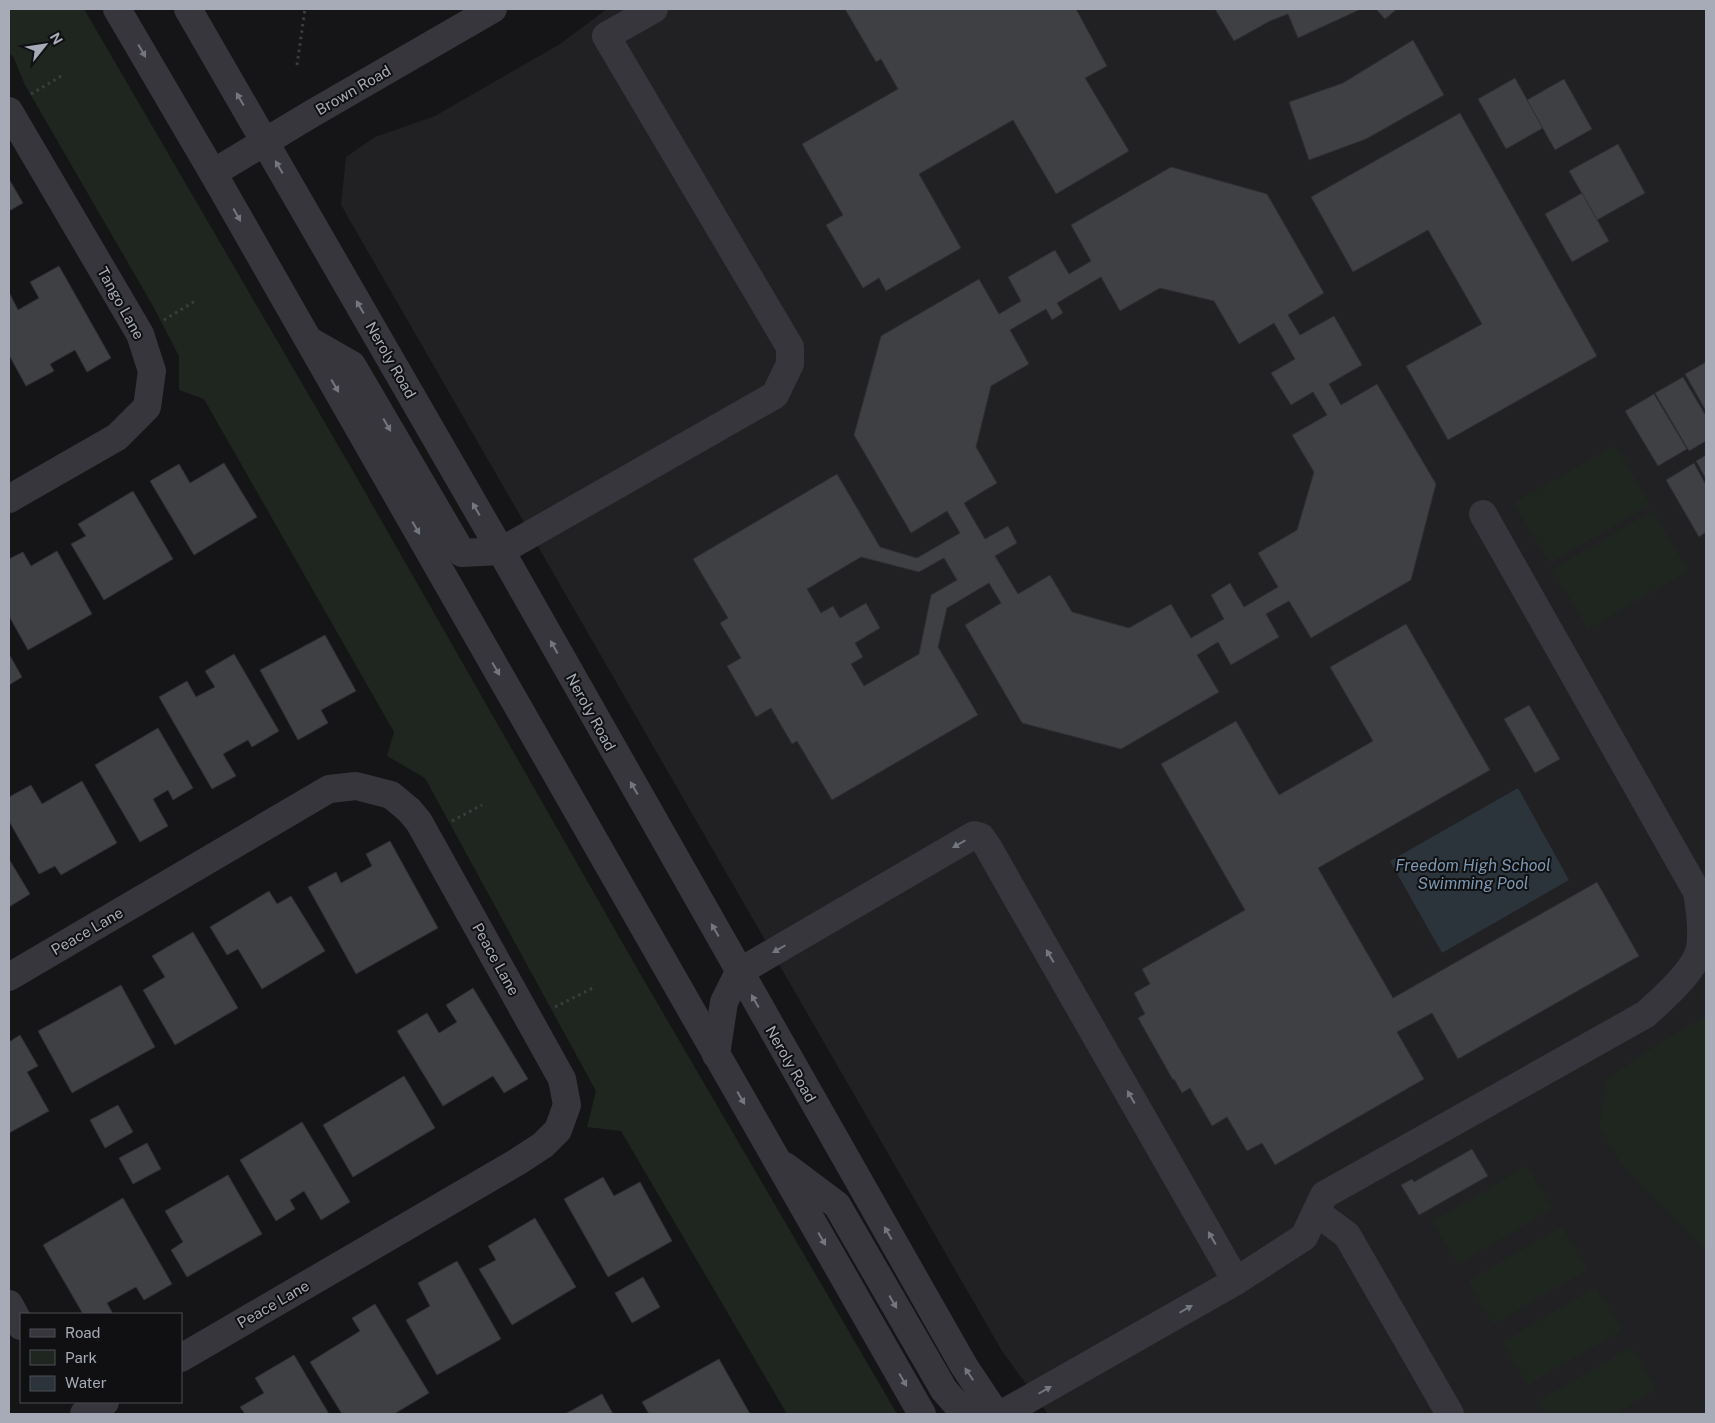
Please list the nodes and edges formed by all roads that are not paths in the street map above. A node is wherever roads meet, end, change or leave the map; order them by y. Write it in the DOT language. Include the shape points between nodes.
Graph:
graph roads {
  1 [pos="118,9"];
  2 [pos="188,9"];
  3 [pos="493,9"];
  4 [pos="654,9"];
  5 [pos="16,104"];
  6 [pos="264,141"];
  7 [pos="213,173"];
  8 [pos="309,341"];
  9 [pos="9,499"];
  10 [pos="1483,514"];
  11 [pos="500,551"];
  12 [pos="739,972"];
  13 [pos="9,977"];
  14 [pos="716,1056"];
  15 [pos="776,1159"];
  16 [pos="1316,1212"];
  17 [pos="1236,1281"];
  18 [pos="9,1304"];
  19 [pos="20,1324"];
  20 [pos="182,1357"];
  21 [pos="66,1403"];
  22 [pos="103,1403"];
  23 [pos="72,1414"];
  24 [pos="84,1414"];
  25 [pos="922,1414"];
  26 [pos="965,1414"];
  27 [pos="996,1414"];
  28 [pos="1002,1414"];
  29 [pos="1450,1414"];
  1 -- 7 [label="street, one-way"];
  6 -- 2 [label="street, Neroly Road, one-way"];
  3 -- 6 [label="street, Brown Road"];
  4 -- 11 [label="street" via="606,36 790,347 790,364 775,395"];
  5 -- 9 [label="street, Tango Lane" via="73,218 140,334 152,371 147,407 117,436"];
  6 -- 7 [label="street, Brown Road"];
  11 -- 6 [label="street, Neroly Road, one-way"];
  7 -- 8 [label="street, one-way"];
  8 -- 11 [label="street, one-way" via="352,365 462,553"];
  8 -- 14 [label="street, one-way"];
  10 -- 16 [label="street" via="1697,892 1701,913 1700,949 1688,971 1646,1014 1324,1195"];
  12 -- 11 [label="street, Neroly Road, one-way"];
  12 -- 14 [label="street" via="724,1002"];
  17 -- 12 [label="street, one-way" via="981,838 974,835"];
  27 -- 12 [label="street, Neroly Road, one-way" via="964,1366"];
  13 -- 20 [label="street, Peace Lane" via="329,790 356,786 391,795 419,822 562,1079 567,1105 558,1130 543,1145"];
  14 -- 15 [label="street, one-way"];
  15 -- 25 [label="street, one-way"];
  15 -- 26 [label="street, one-way" via="837,1205 944,1390"];
  16 -- 17 [label="street" via="1304,1237"];
  16 -- 29 [label="street" via="1347,1235"];
  28 -- 17 [label="street, one-way"];
  18 -- 19 [label="street"];
  21 -- 23 [label="street"];
  22 -- 24 [label="street"];
}
